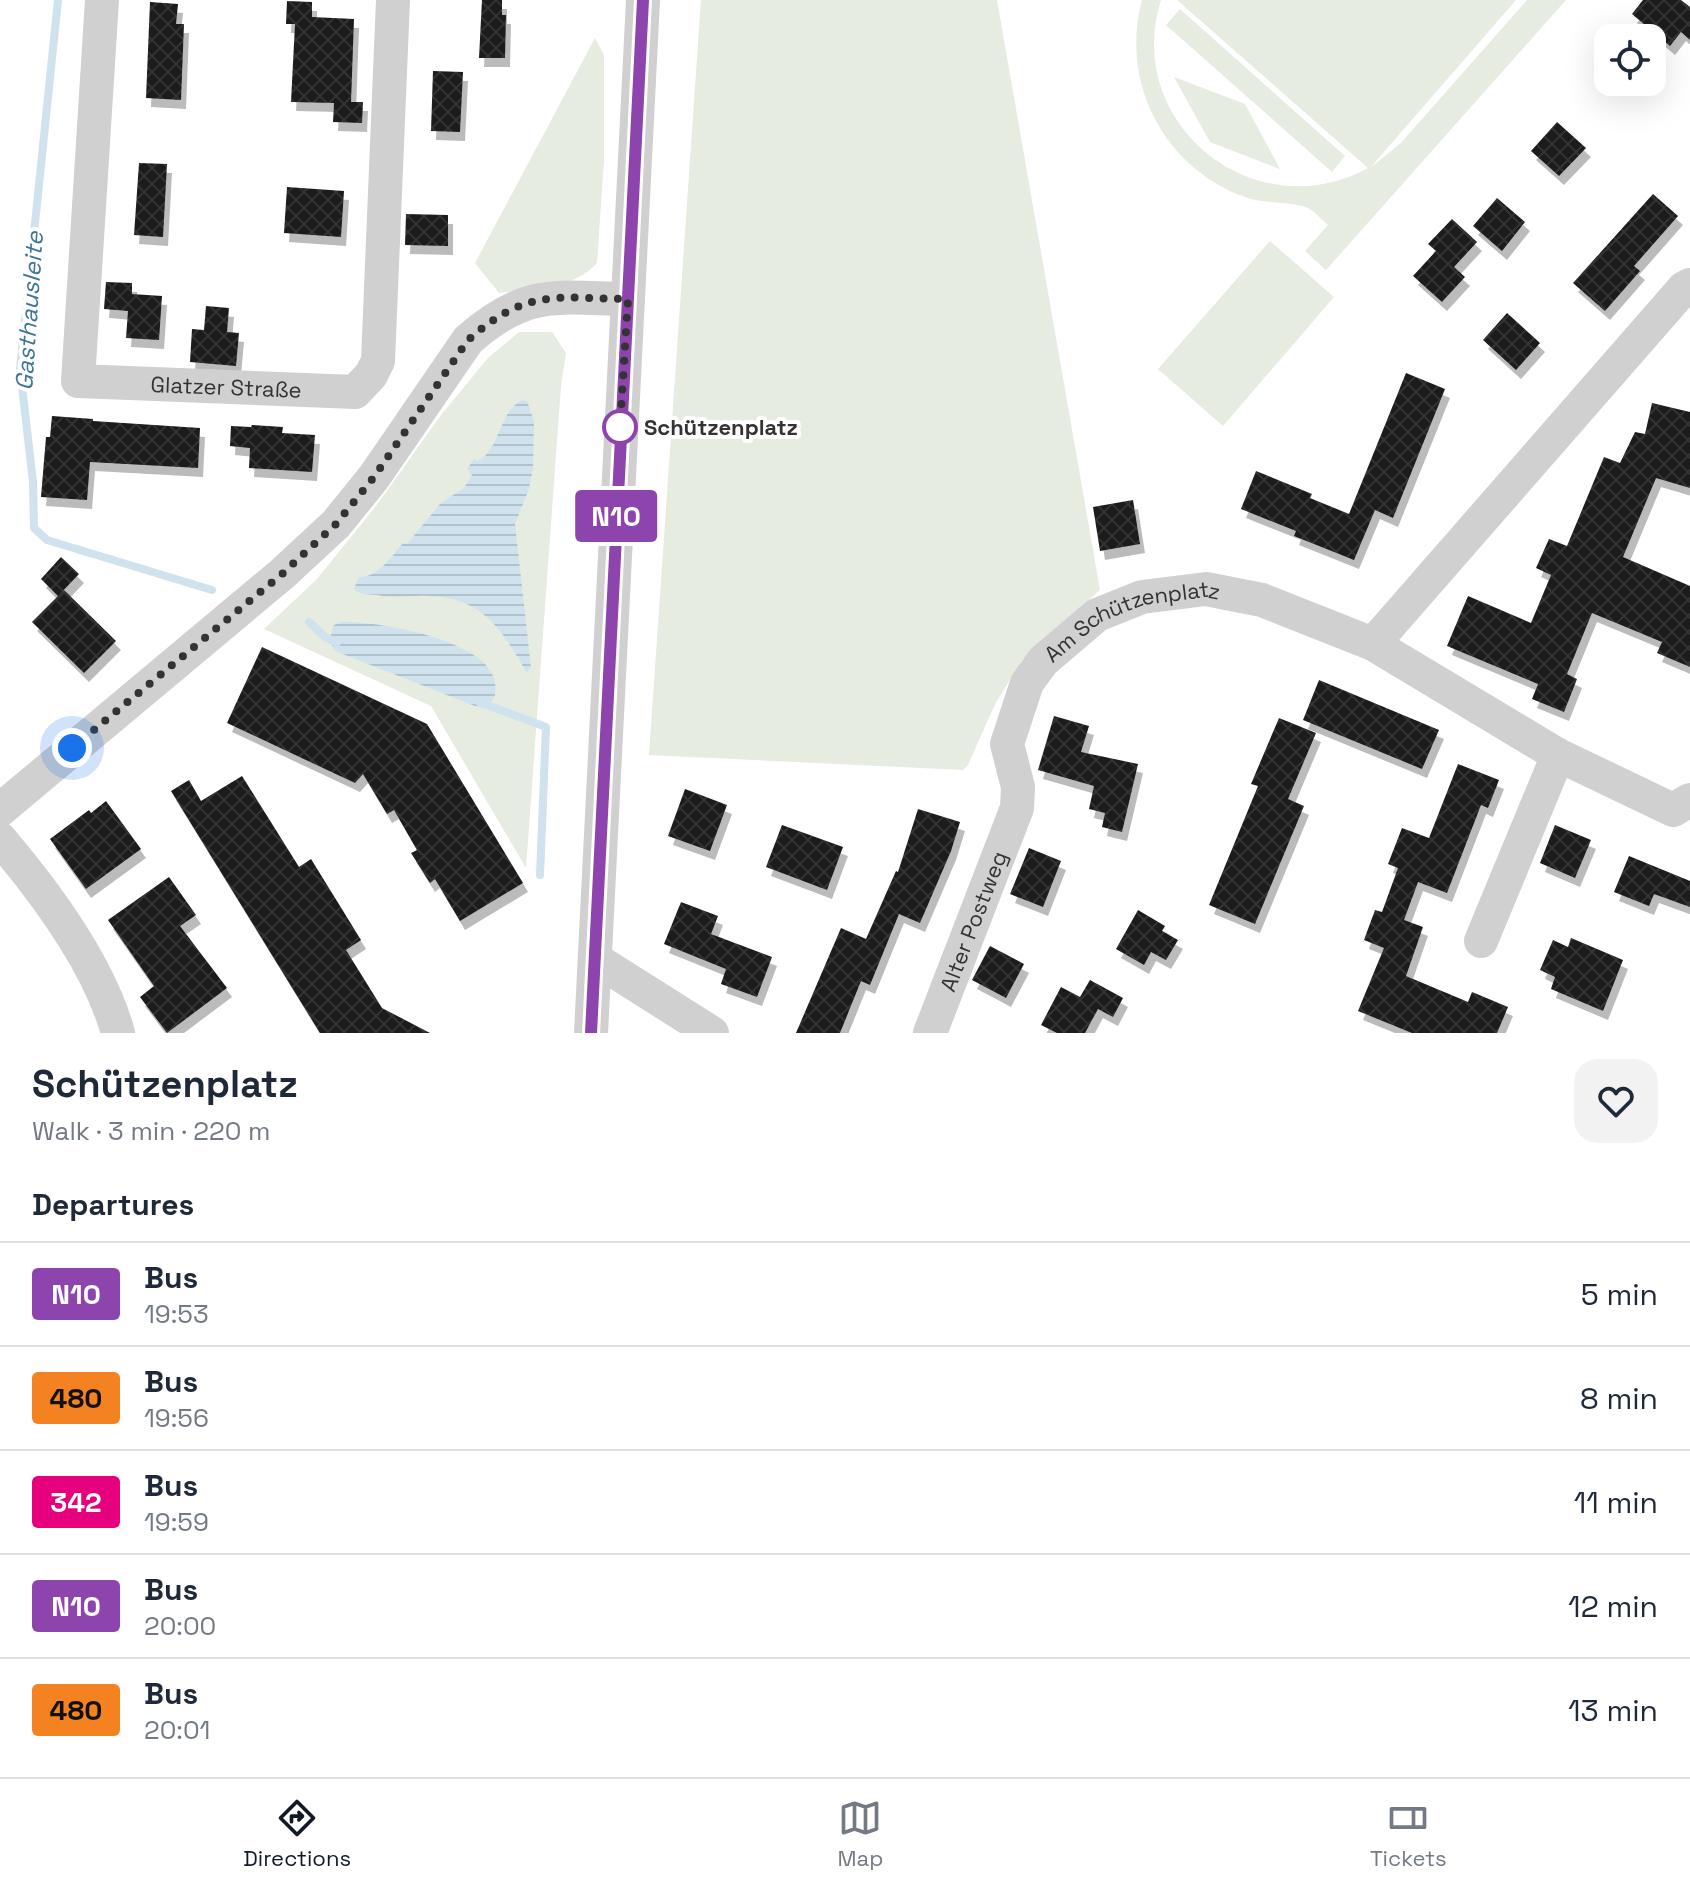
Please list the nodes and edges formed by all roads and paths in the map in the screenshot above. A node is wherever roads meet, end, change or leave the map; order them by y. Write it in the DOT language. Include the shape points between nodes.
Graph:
graph roads {
  1 [pos="102,0"];
  2 [pos="393,0"];
  3 [pos="643,0"];
  4 [pos="1688,282"];
  5 [pos="628,299"];
  6 [pos="1373,644"];
  7 [pos="1558,755"];
  8 [pos="1690,800"];
  9 [pos="1017,808"];
  10 [pos="0,810"];
  11 [pos="0,839"];
  12 [pos="1481,941"];
  13 [pos="595,959"];
  14 [pos="118,1033"];
  15 [pos="591,1033"];
  16 [pos="712,1033"];
  17 [pos="930,1033"];
  1 -- 2 [label="street, Glatzer Straße" via="78,381 355,392 378,361"];
  3 -- 5 [label="street"];
  4 -- 6 [label="street"];
  5 -- 10 [label="street" via="537,299 487,323 468,340 336,524"];
  5 -- 13 [label="street"];
  6 -- 7 [label="street, Am Schützenplatz"];
  6 -- 9 [label="street, Am Schützenplatz" via="1262,600 1206,589 1142,597 1097,615 1043,661 1027,683 1007,744 1018,787"];
  7 -- 8 [label="street, Am Schützenplatz" via="1673,810"];
  7 -- 12 [label="street"];
  9 -- 17 [label="street, Alter Postweg"];
  11 -- 14 [label="street" via="66,928 99,983"];
  13 -- 15 [label="street"];
  13 -- 16 [label="street"];
}
